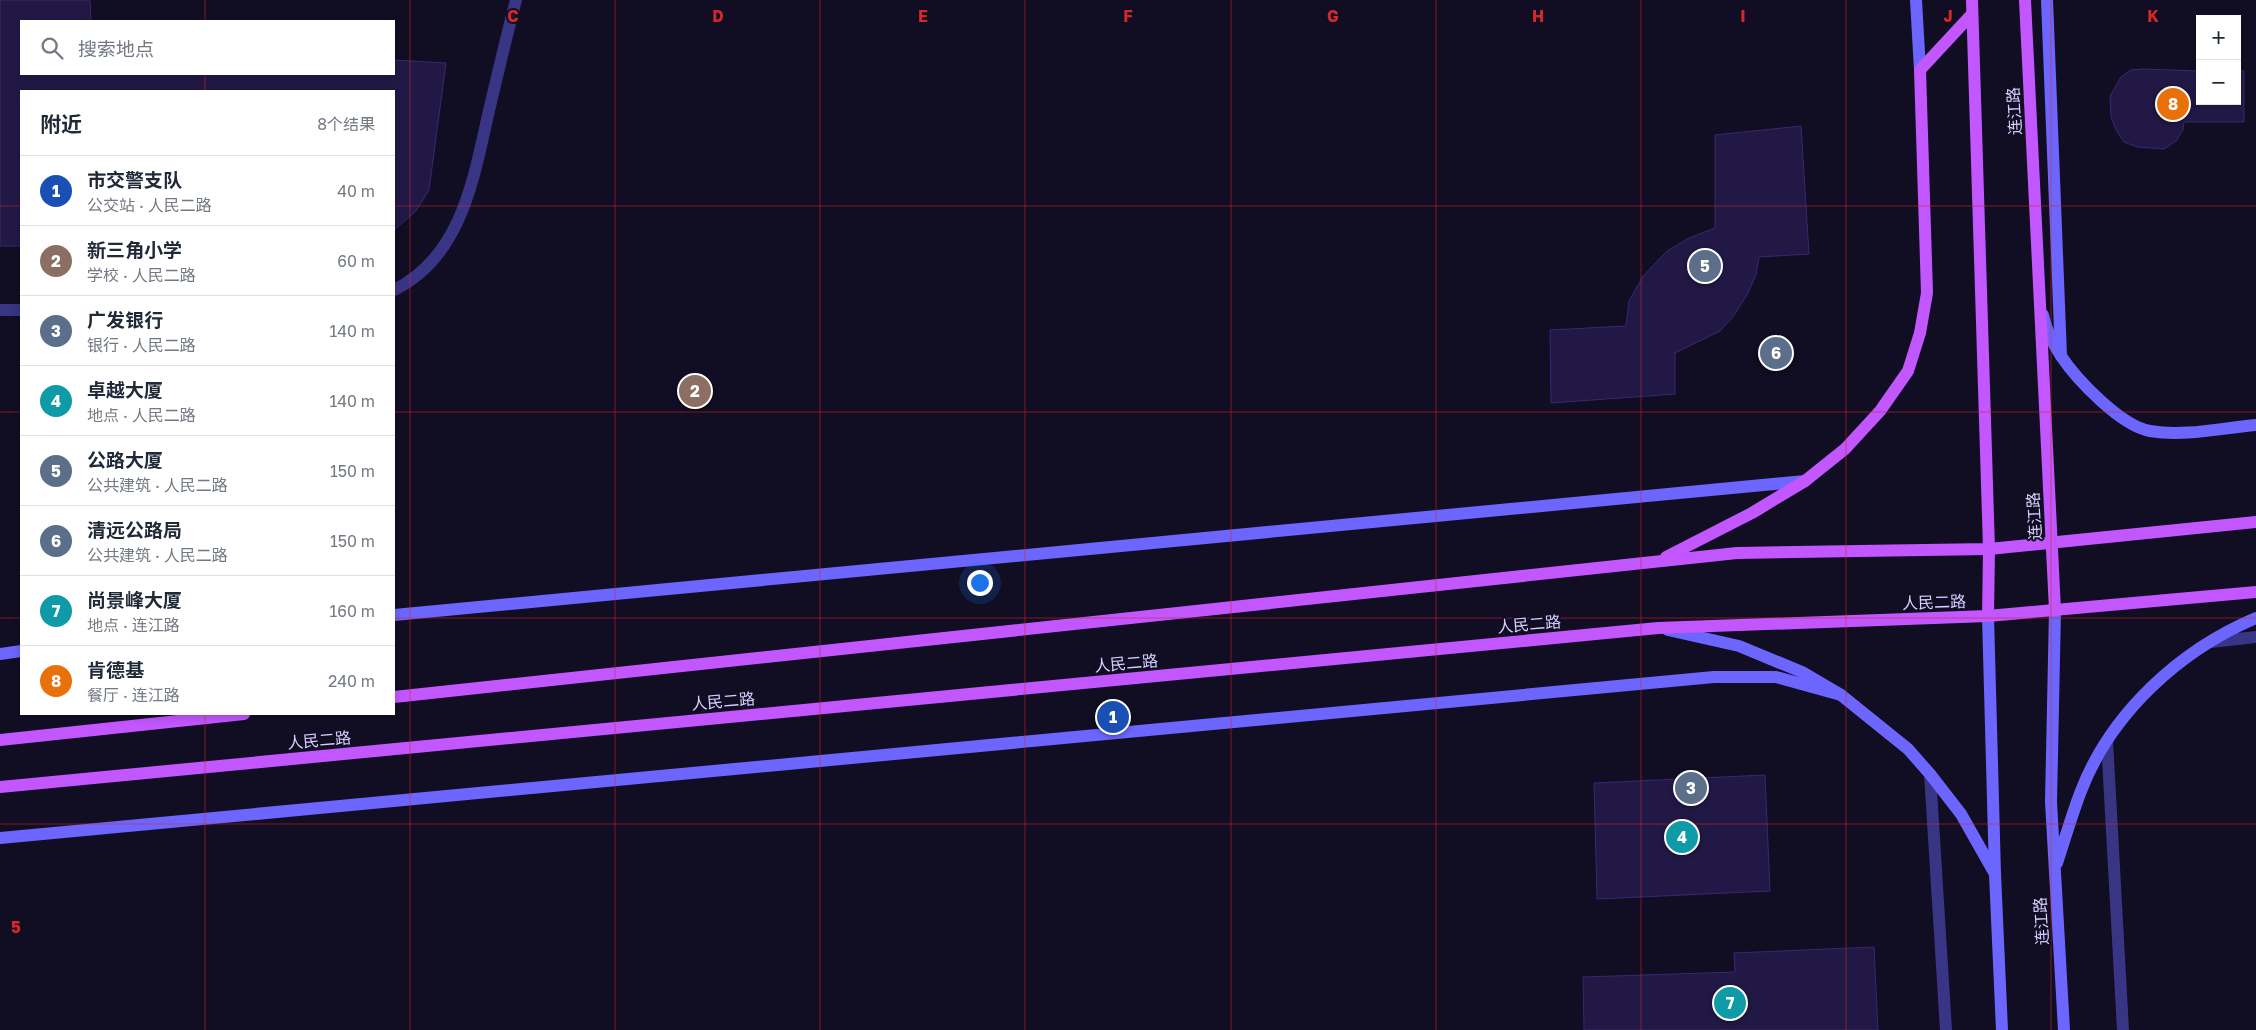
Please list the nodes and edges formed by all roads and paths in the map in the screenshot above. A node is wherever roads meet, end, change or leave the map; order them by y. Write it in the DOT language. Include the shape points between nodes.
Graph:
graph roads {
  1 [pos="516,0"];
  2 [pos="1916,0"];
  3 [pos="1972,0"];
  4 [pos="2024,0"];
  5 [pos="2046,0"];
  6 [pos="1972,14"];
  7 [pos="1920,70"];
  8 [pos="395,289"];
  9 [pos="2039,290"];
  10 [pos="0,310"];
  11 [pos="20,310"];
  12 [pos="2061,356"];
  13 [pos="2256,425"];
  14 [pos="1805,481"];
  15 [pos="2256,522"];
  16 [pos="2052,544"];
  17 [pos="1990,549"];
  18 [pos="1658,561"];
  19 [pos="2256,592"];
  20 [pos="2055,610"];
  21 [pos="395,615"];
  22 [pos="1988,616"];
  23 [pos="2256,618"];
  24 [pos="1658,628"];
  25 [pos="2256,637"];
  26 [pos="2211,642"];
  27 [pos="20,652"];
  28 [pos="0,654"];
  29 [pos="1841,695"];
  30 [pos="395,698"];
  31 [pos="235,715"];
  32 [pos="0,733"];
  33 [pos="20,738"];
  34 [pos="0,740"];
  35 [pos="2107,741"];
  36 [pos="1930,774"];
  37 [pos="0,787"];
  38 [pos="0,838"];
  39 [pos="2055,871"];
  40 [pos="1995,874"];
  41 [pos="1946,1030"];
  42 [pos="2002,1030"];
  43 [pos="2064,1030"];
  44 [pos="2123,1030"];
  1 -- 8 [label="street" via="469,196 454,229 435,258"];
  2 -- 7 [label="main road"];
  3 -- 6 [label="main road"];
  4 -- 9 [label="main road, 连江路"];
  5 -- 12 [label="main road"];
  6 -- 7 [label="main road"];
  6 -- 17 [label="main road"];
  7 -- 14 [label="main road" via="1927,293 1920,333 1908,371 1880,411 1845,449"];
  9 -- 12 [label="main road" via="2045,323"];
  9 -- 16 [label="main road, 连江路"];
  10 -- 11 [label="street"];
  12 -- 13 [label="main road" via="2076,375 2126,421 2148,431 2177,433"];
  14 -- 18 [label="main road" via="1752,513"];
  14 -- 21 [label="main road"];
  15 -- 16 [label="main road"];
  16 -- 17 [label="main road"];
  16 -- 20 [label="main road, 连江路"];
  17 -- 18 [label="main road" via="1737,553"];
  17 -- 22 [label="main road"];
  18 -- 30 [label="main road"];
  19 -- 20 [label="main road, 人民二路"];
  20 -- 22 [label="main road, 人民二路"];
  20 -- 39 [label="main road, 连江路" via="2051,802"];
  22 -- 24 [label="main road, 人民二路"];
  22 -- 40 [label="main road"];
  23 -- 26 [label="main road" via="2231,628"];
  24 -- 29 [label="main road" via="1739,646 1802,672"];
  24 -- 37 [label="main road, 人民二路"];
  25 -- 26 [label="street"];
  26 -- 35 [label="main road" via="2179,663 2138,701"];
  27 -- 28 [label="main road"];
  29 -- 36 [label="main road" via="1908,749"];
  29 -- 38 [label="main road" via="1776,677 1714,677"];
  31 -- 33 [label="main road"];
  32 -- 33 [label="street"];
  33 -- 34 [label="main road"];
  35 -- 39 [label="main road" via="2081,790"];
  35 -- 44 [label="street"];
  36 -- 40 [label="main road" via="1961,814"];
  36 -- 41 [label="street"];
  39 -- 43 [label="main road, 连江路"];
  40 -- 42 [label="main road"];
}
